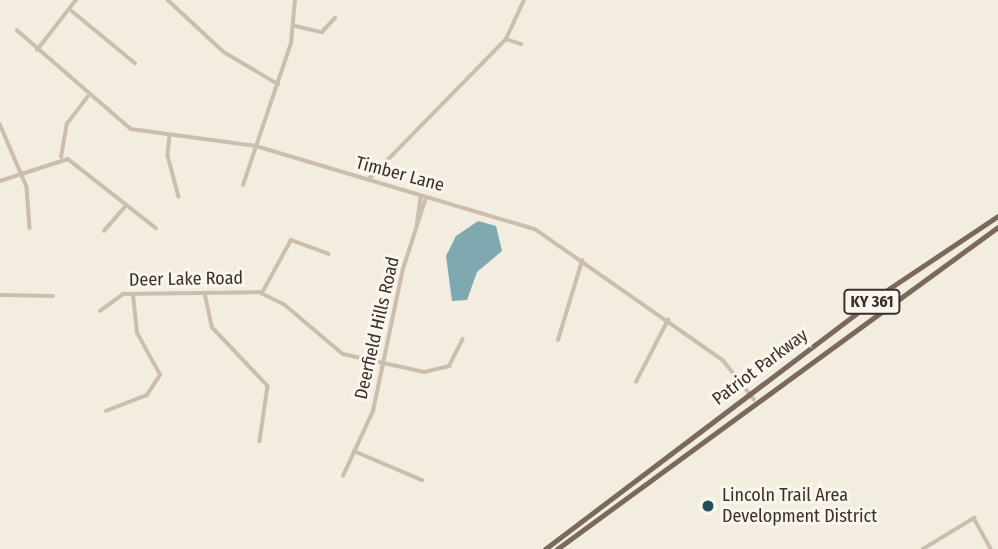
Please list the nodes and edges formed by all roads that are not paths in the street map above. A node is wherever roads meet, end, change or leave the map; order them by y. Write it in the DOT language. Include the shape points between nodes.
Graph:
graph roads {
  1 [pos="76,0"];
  2 [pos="168,0"];
  3 [pos="295,0"];
  4 [pos="524,0"];
  5 [pos="72,11"];
  6 [pos="335,18"];
  7 [pos="295,26"];
  8 [pos="17,30"];
  9 [pos="506,39"];
  10 [pos="521,44"];
  11 [pos="37,50"];
  12 [pos="135,63"];
  13 [pos="278,83"];
  14 [pos="87,96"];
  15 [pos="0,124"];
  16 [pos="170,136"];
  17 [pos="256,146"];
  18 [pos="61,157"];
  19 [pos="21,172"];
  20 [pos="368,180"];
  21 [pos="0,181"];
  22 [pos="243,185"];
  23 [pos="179,197"];
  24 [pos="424,197"];
  25 [pos="126,206"];
  26 [pos="998,216"];
  27 [pos="998,227"];
  28 [pos="30,228"];
  29 [pos="156,228"];
  30 [pos="104,231"];
  31 [pos="329,254"];
  32 [pos="582,261"];
  33 [pos="205,293"];
  34 [pos="262,293"];
  35 [pos="134,294"];
  36 [pos="0,295"];
  37 [pos="53,296"];
  38 [pos="100,311"];
  39 [pos="667,320"];
  40 [pos="463,339"];
  41 [pos="558,340"];
  42 [pos="382,364"];
  43 [pos="636,382"];
  44 [pos="750,392"];
  45 [pos="754,400"];
  46 [pos="106,411"];
  47 [pos="260,441"];
  48 [pos="354,452"];
  49 [pos="342,476"];
  50 [pos="422,480"];
  51 [pos="551,548"];
  52 [pos="923,549"];
  53 [pos="991,549"];
  1 -- 5 [label="street"];
  2 -- 13 [label="street" via="224,52"];
  3 -- 7 [label="street"];
  4 -- 9 [label="street"];
  5 -- 11 [label="street"];
  5 -- 12 [label="street"];
  6 -- 7 [label="street" via="322,32"];
  7 -- 13 [label="street"];
  8 -- 11 [label="street, Timber Lane"];
  9 -- 10 [label="street"];
  9 -- 20 [label="street"];
  11 -- 14 [label="street, Timber Lane"];
  13 -- 17 [label="street"];
  14 -- 16 [label="street, Timber Lane" via="121,124"];
  14 -- 18 [label="street" via="67,124"];
  15 -- 19 [label="street"];
  16 -- 17 [label="street, Timber Lane"];
  16 -- 23 [label="street" via="168,156"];
  17 -- 20 [label="street, Timber Lane"];
  17 -- 22 [label="street"];
  18 -- 19 [label="street"];
  18 -- 25 [label="street" via="77,163"];
  19 -- 21 [label="street"];
  19 -- 28 [label="street"];
  20 -- 24 [label="street, Timber Lane"];
  24 -- 32 [label="street, Timber Lane" via="518,221"];
  24 -- 42 [label="street, Deerfield Hills Road"];
  25 -- 29 [label="street"];
  25 -- 30 [label="street"];
  26 -- 44 [label="main road, Patriot Parkway / KY 361"];
  27 -- 45 [label="main road, Patriot Parkway / KY 361"];
  31 -- 34 [label="street" via="291,240"];
  32 -- 39 [label="street, Timber Lane"];
  32 -- 41 [label="street"];
  33 -- 34 [label="street, Deer Lake Road"];
  33 -- 35 [label="street, Deer Lake Road"];
  33 -- 47 [label="street" via="212,327 268,386"];
  34 -- 42 [label="street, Deer Lake Road" via="284,304 339,352"];
  35 -- 38 [label="street, Deer Lake Road" via="115,297"];
  35 -- 46 [label="street" via="137,333 159,364 158,382 148,395"];
  36 -- 37 [label="street"];
  39 -- 43 [label="street"];
  39 -- 44 [label="street, Timber Lane" via="723,360"];
  40 -- 42 [label="street, Deer Lake Road" via="456,359 440,370"];
  42 -- 48 [label="street, Deerfield Hills Road" via="373,411"];
  44 -- 45 [label="street, Timber Lane"];
  44 -- 51 [label="main road, Patriot Parkway / KY 361"];
  45 -- 51 [label="main road, Patriot Parkway / KY 361"];
  48 -- 49 [label="street, Deerfield Hills Road"];
  48 -- 50 [label="street"];
  52 -- 53 [label="street" via="974,518"];
}
